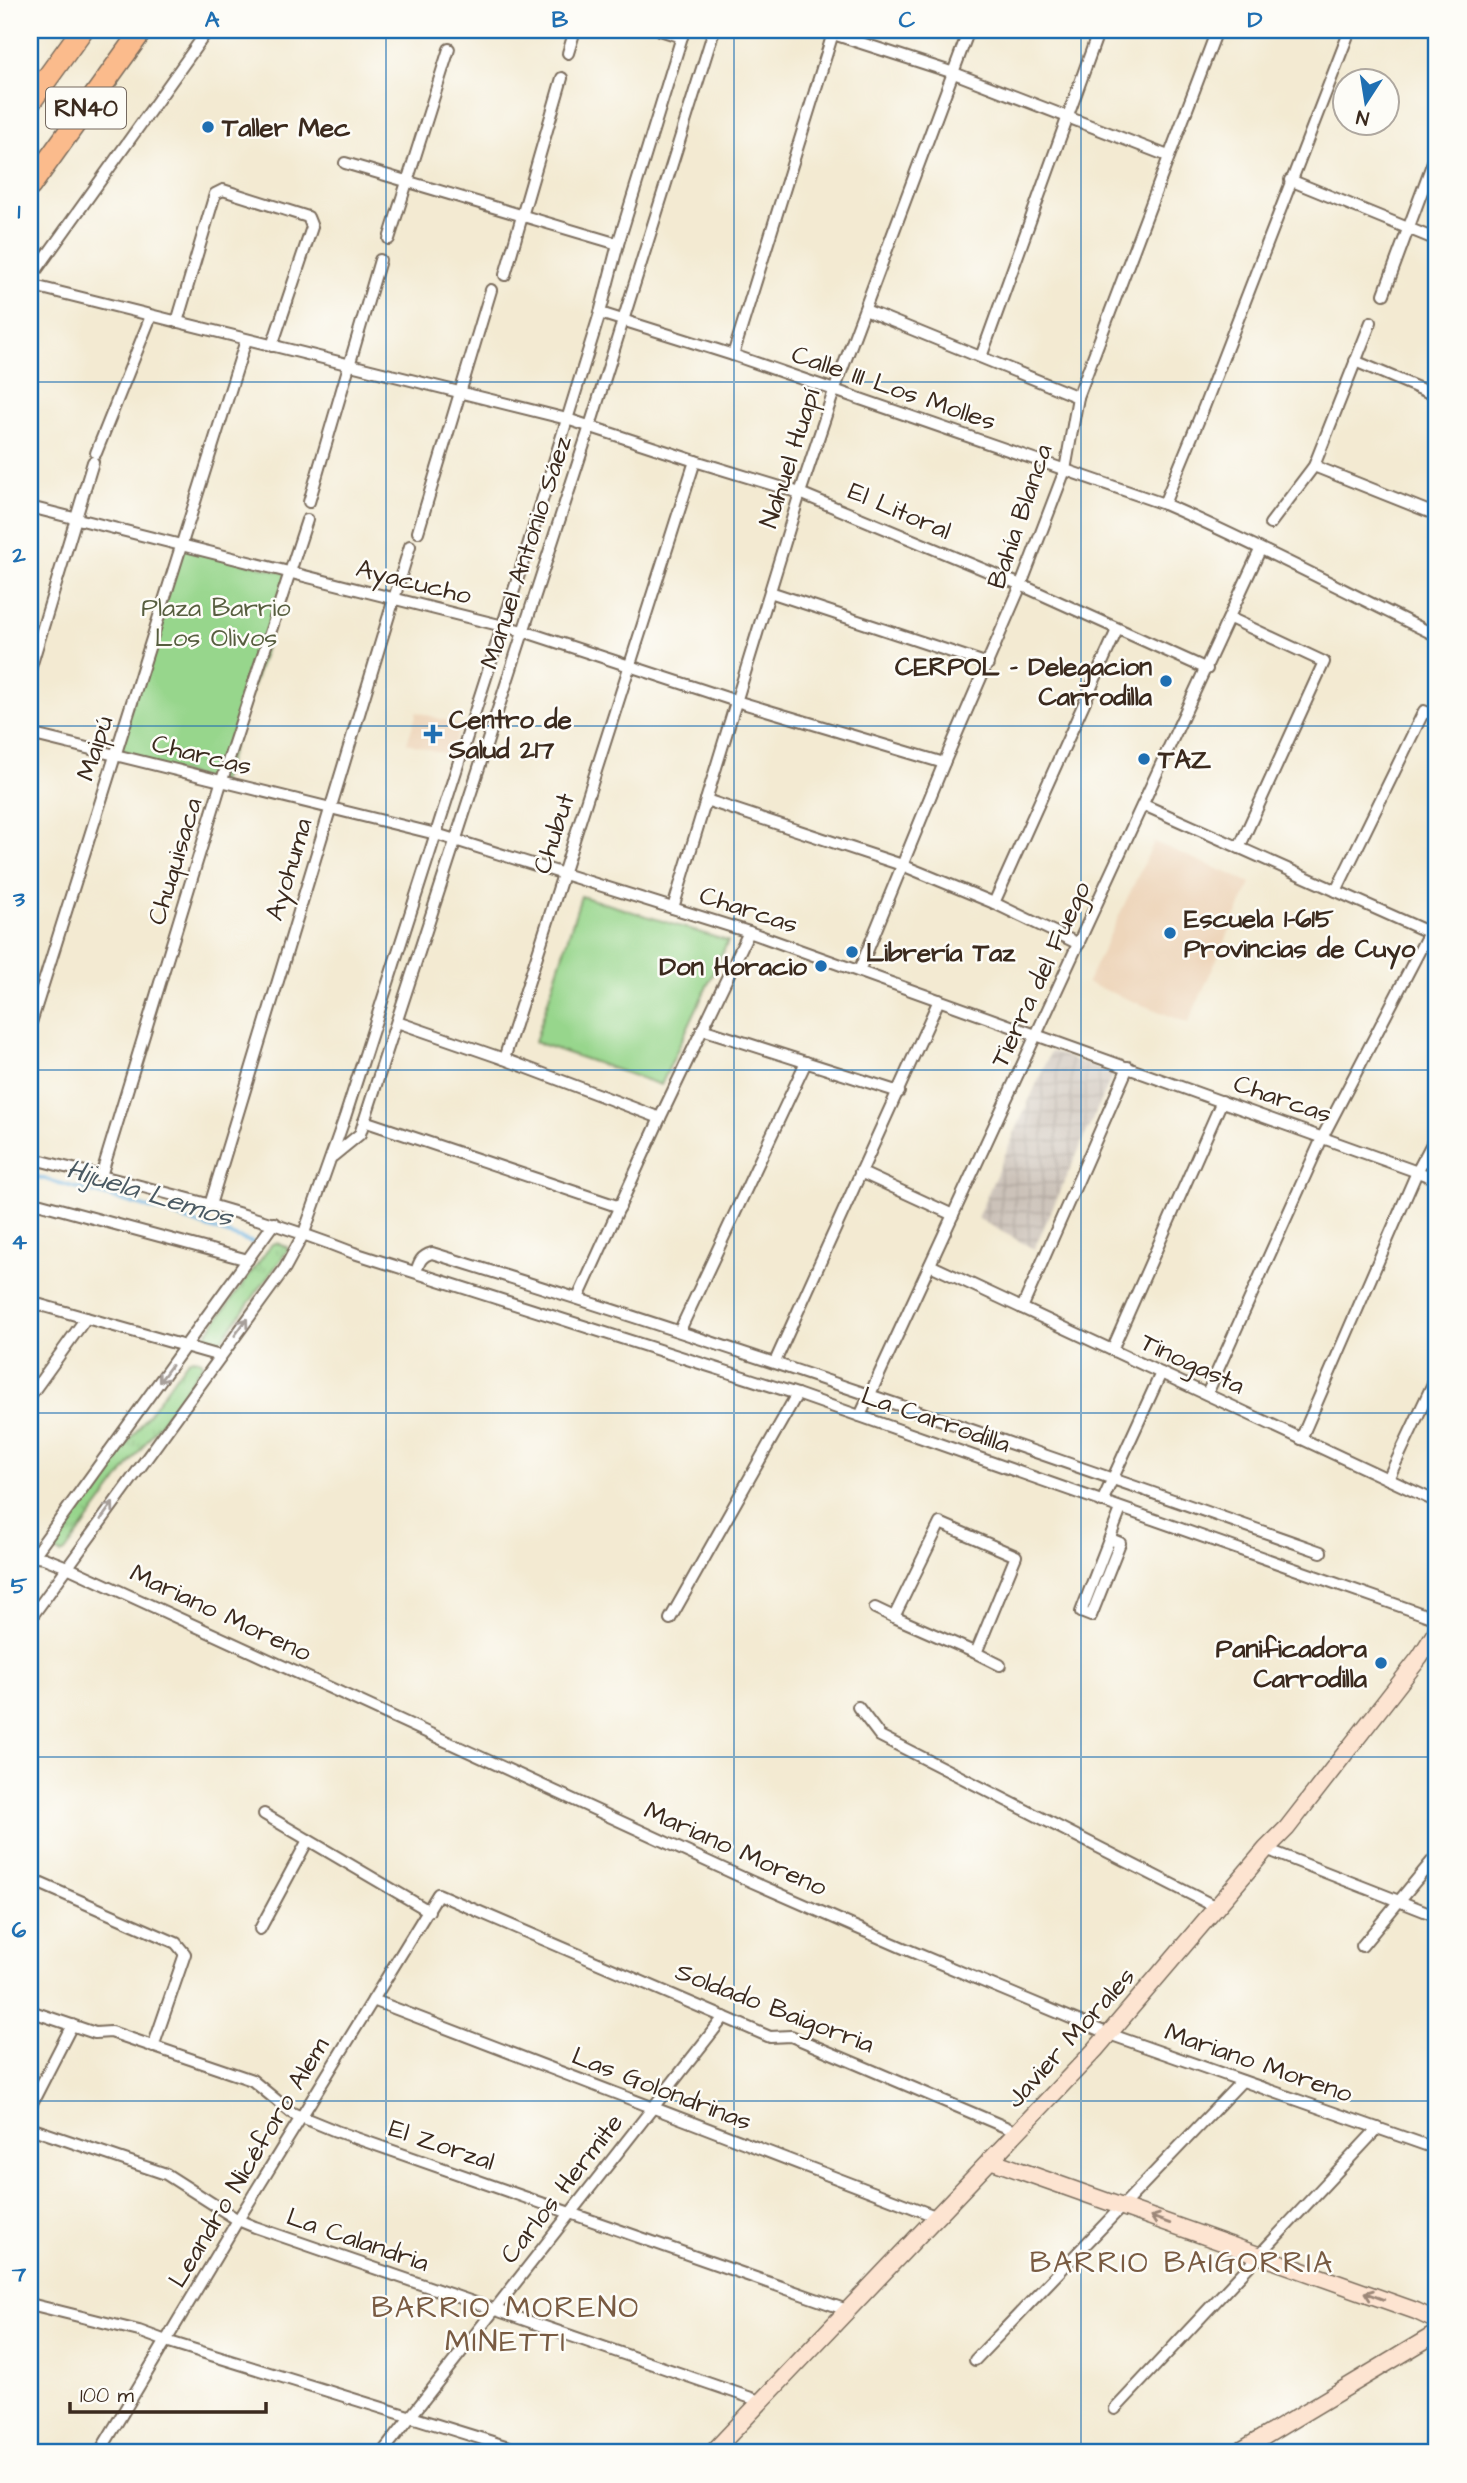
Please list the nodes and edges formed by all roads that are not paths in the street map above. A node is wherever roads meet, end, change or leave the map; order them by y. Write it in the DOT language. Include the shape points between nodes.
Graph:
graph roads {
  1 [pos="82,30"];
  2 [pos="142,30"];
  3 [pos="154,30"];
  4 [pos="208,30"];
  5 [pos="575,30"];
  6 [pos="660,30"];
  7 [pos="714,30"];
  8 [pos="821,30"];
  9 [pos="969,30"];
  10 [pos="1100,30"];
  11 [pos="1217,30"];
  12 [pos="1350,30"];
  13 [pos="833,32"];
  14 [pos="683,33"];
  15 [pos="449,49"];
  16 [pos="568,53"];
  17 [pos="954,73"];
  18 [pos="562,78"];
  19 [pos="34,90"];
  20 [pos="1068,116"];
  21 [pos="1437,151"];
  22 [pos="51,156"];
  23 [pos="1168,156"];
  24 [pos="345,163"];
  25 [pos="1290,180"];
  26 [pos="407,181"];
  27 [pos="30,186"];
  28 [pos="523,214"];
  29 [pos="1408,228"];
  30 [pos="389,239"];
  31 [pos="1437,240"];
  32 [pos="618,244"];
  33 [pos="380,260"];
  34 [pos="505,275"];
  35 [pos="30,279"];
  36 [pos="30,285"];
  37 [pos="491,290"];
  38 [pos="1384,294"];
  39 [pos="865,310"];
  40 [pos="600,313"];
  41 [pos="151,316"];
  42 [pos="622,321"];
  43 [pos="177,322"];
  44 [pos="1371,323"];
  45 [pos="246,340"];
  46 [pos="272,346"];
  47 [pos="733,355"];
  48 [pos="981,357"];
  49 [pos="1355,361"];
  50 [pos="349,366"];
  51 [pos="834,391"];
  52 [pos="460,393"];
  53 [pos="1437,396"];
  54 [pos="1078,397"];
  55 [pos="567,419"];
  56 [pos="590,426"];
  57 [pos="695,461"];
  58 [pos="1314,466"];
  59 [pos="1065,470"];
  60 [pos="800,493"];
  61 [pos="309,502"];
  62 [pos="1164,504"];
  63 [pos="30,507"];
  64 [pos="1437,515"];
  65 [pos="75,518"];
  66 [pos="307,520"];
  67 [pos="1270,524"];
  68 [pos="418,532"];
  69 [pos="410,546"];
  70 [pos="181,547"];
  71 [pos="1260,550"];
  72 [pos="290,574"];
  73 [pos="1021,585"];
  74 [pos="770,592"];
  75 [pos="393,600"];
  76 [pos="1230,618"];
  77 [pos="502,626"];
  78 [pos="1117,630"];
  79 [pos="523,631"];
  80 [pos="1437,636"];
  81 [pos="988,664"];
  82 [pos="630,666"];
  83 [pos="1207,669"];
  84 [pos="30,670"];
  85 [pos="736,701"];
  86 [pos="1437,717"];
  87 [pos="30,734"];
  88 [pos="116,755"];
  89 [pos="944,763"];
  90 [pos="221,783"];
  91 [pos="706,800"];
  92 [pos="1144,806"];
  93 [pos="329,809"];
  94 [pos="436,834"];
  95 [pos="455,840"];
  96 [pos="1239,848"];
  97 [pos="902,865"];
  98 [pos="564,874"];
  99 [pos="1336,891"];
  100 [pos="995,903"];
  101 [pos="673,908"];
  102 [pos="1437,917"];
  103 [pos="749,932"];
  104 [pos="1433,934"];
  105 [pos="1079,944"];
  106 [pos="859,971"];
  107 [pos="939,1000"];
  108 [pos="397,1022"];
  109 [pos="30,1026"];
  110 [pos="702,1030"];
  111 [pos="1038,1035"];
  112 [pos="504,1059"];
  113 [pos="806,1062"];
  114 [pos="1128,1067"];
  115 [pos="899,1092"];
  116 [pos="1222,1101"];
  117 [pos="660,1118"];
  118 [pos="364,1121"];
  119 [pos="1437,1134"];
  120 [pos="1323,1136"];
  121 [pos="333,1156"];
  122 [pos="30,1158"];
  123 [pos="860,1172"];
  124 [pos="1418,1172"];
  125 [pos="101,1176"];
  126 [pos="1437,1178"];
  127 [pos="30,1201"];
  128 [pos="210,1205"];
  129 [pos="620,1208"];
  130 [pos="953,1215"];
  131 [pos="274,1223"];
  132 [pos="304,1233"];
  133 [pos="248,1260"];
  134 [pos="930,1265"];
  135 [pos="415,1272"];
  136 [pos="578,1298"];
  137 [pos="30,1302"];
  138 [pos="1022,1308"];
  139 [pos="86,1318"];
  140 [pos="680,1331"];
  141 [pos="186,1346"];
  142 [pos="1112,1350"];
  143 [pos="220,1356"];
  144 [pos="775,1362"];
  145 [pos="1161,1373"];
  146 [pos="1437,1375"];
  147 [pos="870,1393"];
  148 [pos="797,1394"];
  149 [pos="1207,1394"];
  150 [pos="30,1396"];
  151 [pos="860,1416"];
  152 [pos="1301,1439"];
  153 [pos="1112,1478"];
  154 [pos="1388,1479"];
  155 [pos="1102,1502"];
  156 [pos="1437,1502"];
  157 [pos="1121,1509"];
  158 [pos="1110,1539"];
  159 [pos="1321,1552"];
  160 [pos="31,1558"];
  161 [pos="67,1567"];
  162 [pos="875,1608"];
  163 [pos="894,1617"];
  164 [pos="30,1619"];
  165 [pos="670,1619"];
  166 [pos="1437,1619"];
  167 [pos="1437,1630"];
  168 [pos="975,1653"];
  169 [pos="1000,1665"];
  170 [pos="858,1707"];
  171 [pos="264,1814"];
  172 [pos="308,1840"];
  173 [pos="1266,1849"];
  174 [pos="1437,1855"];
  175 [pos="30,1879"];
  176 [pos="438,1894"];
  177 [pos="1399,1901"];
  178 [pos="1216,1907"];
  179 [pos="429,1911"];
  180 [pos="1437,1916"];
  181 [pos="260,1929"];
  182 [pos="1362,1946"];
  183 [pos="373,2000"];
  184 [pos="30,2011"];
  185 [pos="724,2017"];
  186 [pos="72,2025"];
  187 [pos="1109,2034"];
  188 [pos="153,2047"];
  189 [pos="1242,2081"];
  190 [pos="30,2107"];
  191 [pos="651,2108"];
  192 [pos="303,2118"];
  193 [pos="30,2128"];
  194 [pos="1378,2128"];
  195 [pos="1017,2132"];
  196 [pos="1437,2149"];
  197 [pos="990,2160"];
  198 [pos="1122,2206"];
  199 [pos="569,2213"];
  200 [pos="935,2216"];
  201 [pos="238,2220"];
  202 [pos="1260,2255"];
  203 [pos="30,2304"];
  204 [pos="848,2310"];
  205 [pos="494,2311"];
  206 [pos="1437,2321"];
  207 [pos="1437,2333"];
  208 [pos="166,2341"];
  209 [pos="975,2360"];
  210 [pos="760,2401"];
  211 [pos="1115,2409"];
  212 [pos="411,2417"];
  213 [pos="99,2453"];
  214 [pos="382,2453"];
  215 [pos="528,2453"];
  216 [pos="712,2453"];
  217 [pos="1237,2453"];
  1 -- 19 [label="highway, RN40"];
  2 -- 22 [label="highway, RN40"];
  3 -- 22 [label="highway"];
  4 -- 35 [label="street"];
  5 -- 16 [label="street"];
  6 -- 14 [label="street"];
  7 -- 42 [label="street, Manuel Antonio Sáez"];
  8 -- 13 [label="street"];
  9 -- 17 [label="street, Nahuel Huapí"];
  10 -- 20 [label="street"];
  11 -- 23 [label="street, Bahía Blanca"];
  12 -- 25 [label="street"];
  13 -- 17 [label="street"];
  13 -- 47 [label="street"];
  14 -- 32 [label="street, Manuel Antonio Sáez"];
  15 -- 26 [label="street"];
  17 -- 20 [label="street"];
  17 -- 39 [label="street, Nahuel Huapí"];
  18 -- 28 [label="street"];
  20 -- 23 [label="street"];
  20 -- 48 [label="street"];
  21 -- 29 [label="street"];
  22 -- 27 [label="highway, RN40"];
  23 -- 54 [label="street, Bahía Blanca"];
  24 -- 26 [label="street"];
  25 -- 29 [label="street"];
  25 -- 62 [label="street"];
  26 -- 28 [label="street"];
  26 -- 30 [label="street"];
  28 -- 32 [label="street"];
  28 -- 34 [label="street"];
  29 -- 31 [label="street"];
  29 -- 38 [label="street"];
  32 -- 40 [label="street, Manuel Antonio Sáez"];
  33 -- 50 [label="street"];
  36 -- 41 [label="street, El Litoral"];
  37 -- 52 [label="street"];
  39 -- 48 [label="street"];
  39 -- 51 [label="street, Nahuel Huapí"];
  40 -- 42 [label="street, Calle III Los Molles"];
  40 -- 55 [label="street, Manuel Antonio Sáez"];
  41 -- 43 [label="street, El Litoral"];
  41 -- 65 [label="street"];
  42 -- 47 [label="street, Calle III Los Molles"];
  42 -- 56 [label="street, Manuel Antonio Sáez"];
  43 -- 45 [label="street, El Litoral"];
  43 -- 46 [label="street" via="215,194 223,190 308,217 312,227"];
  44 -- 49 [label="street"];
  45 -- 46 [label="street, El Litoral"];
  45 -- 70 [label="street, Maipú"];
  46 -- 50 [label="street, El Litoral"];
  47 -- 51 [label="street, Calle III Los Molles"];
  48 -- 54 [label="street"];
  49 -- 53 [label="street"];
  49 -- 58 [label="street"];
  50 -- 52 [label="street, El Litoral"];
  50 -- 61 [label="street"];
  51 -- 59 [label="street, Calle III Los Molles"];
  51 -- 60 [label="street, Nahuel Huapí"];
  52 -- 55 [label="street, El Litoral"];
  52 -- 68 [label="street"];
  54 -- 59 [label="street, Bahía Blanca"];
  55 -- 56 [label="street, El Litoral"];
  55 -- 77 [label="street, Manuel Antonio Sáez"];
  56 -- 57 [label="street, El Litoral"];
  56 -- 79 [label="street, Manuel Antonio Sáez"];
  57 -- 60 [label="street, El Litoral"];
  57 -- 82 [label="street, Chubut"];
  58 -- 64 [label="street"];
  58 -- 67 [label="street"];
  59 -- 62 [label="street, Calle III Los Molles"];
  59 -- 73 [label="street, Bahía Blanca"];
  60 -- 73 [label="street, El Litoral"];
  60 -- 74 [label="street, Nahuel Huapí"];
  62 -- 71 [label="street, Calle III Los Molles"];
  63 -- 65 [label="street, Ayacucho"];
  65 -- 70 [label="street, Ayacucho"];
  65 -- 84 [label="street"];
  66 -- 72 [label="street, Chuquisaca"];
  69 -- 75 [label="street, Ayohuma"];
  70 -- 72 [label="street, Ayacucho"];
  70 -- 88 [label="street, Maipú"];
  71 -- 76 [label="street, Tierra del Fuego"];
  71 -- 80 [label="street, Calle III Los Molles"];
  72 -- 75 [label="street, Ayacucho"];
  72 -- 90 [label="street, Chuquisaca"];
  73 -- 78 [label="street, El Litoral"];
  73 -- 81 [label="street, Bahía Blanca"];
  74 -- 81 [label="street"];
  74 -- 85 [label="street, Nahuel Huapí"];
  75 -- 77 [label="street, Ayacucho"];
  75 -- 93 [label="street, Ayohuma"];
  76 -- 83 [label="street, Tierra del Fuego"];
  76 -- 96 [label="street" via="1324,662"];
  77 -- 79 [label="street, Ayacucho"];
  77 -- 94 [label="street, Manuel Antonio Sáez"];
  78 -- 83 [label="street, El Litoral"];
  78 -- 100 [label="street"];
  79 -- 82 [label="street, Ayacucho"];
  79 -- 95 [label="street, Manuel Antonio Sáez"];
  81 -- 89 [label="street, Bahía Blanca"];
  82 -- 85 [label="street, Ayacucho"];
  82 -- 98 [label="street, Chubut"];
  83 -- 92 [label="street, Tierra del Fuego"];
  85 -- 89 [label="street, Ayacucho"];
  85 -- 91 [label="street, Nahuel Huapí"];
  86 -- 99 [label="street" via="1424,711"];
  87 -- 88 [label="street, Charcas"];
  88 -- 90 [label="street, Charcas"];
  88 -- 109 [label="street, Maipú"];
  89 -- 97 [label="street, Bahía Blanca"];
  90 -- 93 [label="street, Charcas"];
  90 -- 125 [label="street, Chuquisaca"];
  91 -- 97 [label="street"];
  91 -- 101 [label="street, Nahuel Huapí"];
  92 -- 96 [label="street"];
  92 -- 105 [label="street, Tierra del Fuego"];
  93 -- 94 [label="street, Charcas"];
  93 -- 128 [label="street, Ayohuma"];
  94 -- 95 [label="street, Charcas"];
  94 -- 121 [label="street, Manuel Antonio Sáez"];
  95 -- 98 [label="street, Charcas"];
  95 -- 108 [label="street, Manuel Antonio Sáez"];
  96 -- 99 [label="street"];
  97 -- 100 [label="street"];
  97 -- 106 [label="street, Bahía Blanca"];
  98 -- 101 [label="street, Charcas"];
  98 -- 112 [label="street, Chubut"];
  99 -- 104 [label="street"];
  100 -- 105 [label="street"];
  101 -- 103 [label="street, Charcas"];
  102 -- 104 [label="street"];
  103 -- 106 [label="street, Charcas"];
  103 -- 110 [label="street"];
  104 -- 120 [label="street"];
  105 -- 111 [label="street, Tierra del Fuego"];
  106 -- 107 [label="street, Charcas"];
  107 -- 111 [label="street, Charcas"];
  107 -- 115 [label="street"];
  108 -- 112 [label="street"];
  108 -- 118 [label="street, Manuel Antonio Sáez"];
  110 -- 113 [label="street"];
  110 -- 117 [label="street"];
  111 -- 114 [label="street, Charcas"];
  111 -- 130 [label="street, Tierra del Fuego"];
  112 -- 117 [label="street"];
  113 -- 115 [label="street"];
  113 -- 140 [label="street"];
  114 -- 116 [label="street, Charcas"];
  114 -- 138 [label="street"];
  115 -- 123 [label="street"];
  116 -- 120 [label="street, Charcas"];
  116 -- 142 [label="street"];
  117 -- 129 [label="street"];
  118 -- 121 [label="street, Manuel Antonio Sáez" via="357,1138"];
  118 -- 129 [label="street"];
  119 -- 124 [label="street"];
  120 -- 124 [label="street, Charcas"];
  120 -- 149 [label="street"];
  121 -- 132 [label="street, Manuel Antonio Sáez"];
  122 -- 125 [label="street, La Carrodilla"];
  123 -- 130 [label="street"];
  123 -- 144 [label="street"];
  124 -- 126 [label="street, Charcas"];
  124 -- 152 [label="street"];
  125 -- 128 [label="street, La Carrodilla"];
  127 -- 133 [label="street"];
  128 -- 131 [label="street, La Carrodilla"];
  129 -- 136 [label="street"];
  130 -- 134 [label="street, Tierra del Fuego"];
  131 -- 132 [label="street, La Carrodilla"];
  131 -- 133 [label="street"];
  132 -- 135 [label="street, La Carrodilla"];
  143 -- 132 [label="street, Manuel Antonio Sáez, one-way" via="285,1268"];
  133 -- 141 [label="street"];
  134 -- 138 [label="street, Tinogasta"];
  134 -- 147 [label="street, Tierra del Fuego"];
  135 -- 136 [label="street, La Carrodilla" via="420,1259 432,1253"];
  135 -- 148 [label="street, La Carrodilla"];
  136 -- 140 [label="street, La Carrodilla"];
  137 -- 139 [label="street"];
  138 -- 142 [label="street, Tinogasta"];
  139 -- 141 [label="street"];
  139 -- 150 [label="street"];
  140 -- 144 [label="street, La Carrodilla"];
  141 -- 143 [label="street"];
  141 -- 160 [label="street, one-way"];
  142 -- 145 [label="street, Tinogasta"];
  161 -- 143 [label="street, Manuel Antonio Sáez, one-way"];
  144 -- 147 [label="street, La Carrodilla"];
  145 -- 149 [label="street, Tinogasta"];
  145 -- 153 [label="street"];
  146 -- 154 [label="street"];
  147 -- 151 [label="street, Tierra del Fuego"];
  147 -- 153 [label="street, La Carrodilla"];
  148 -- 151 [label="street, La Carrodilla"];
  148 -- 165 [label="street"];
  149 -- 152 [label="street, Tinogasta"];
  151 -- 155 [label="street, La Carrodilla"];
  152 -- 154 [label="street, Tinogasta"];
  153 -- 155 [label="street"];
  153 -- 159 [label="street, La Carrodilla"];
  154 -- 156 [label="street, Tinogasta"];
  155 -- 157 [label="street, La Carrodilla"];
  157 -- 158 [label="street"];
  157 -- 166 [label="street, La Carrodilla"];
  158 -- 158 [label="street" via="1081,1612 1091,1616 1120,1543"];
  160 -- 161 [label="street, Mariano Moreno"];
  161 -- 164 [label="street, Manuel Antonio Sáez"];
  161 -- 187 [label="street, Mariano Moreno" via="786,1897"];
  162 -- 163 [label="street"];
  163 -- 168 [label="street"];
  163 -- 168 [label="street" via="940,1523 1016,1556"];
  167 -- 173 [label="street, Javier Morales" via="1287,1828"];
  168 -- 169 [label="street"];
  170 -- 178 [label="street" via="880,1736"];
  171 -- 172 [label="street"];
  172 -- 179 [label="street"];
  172 -- 181 [label="street"];
  173 -- 177 [label="street"];
  173 -- 178 [label="street, Javier Morales"];
  174 -- 177 [label="street"];
  175 -- 188 [label="street" via="176,1942 185,1954"];
  176 -- 179 [label="street, Leandro Nicéforo Alem"];
  176 -- 185 [label="street, Soldado Baigorria"];
  177 -- 180 [label="street"];
  177 -- 182 [label="street"];
  178 -- 187 [label="street, Javier Morales"];
  179 -- 183 [label="street, Leandro Nicéforo Alem"];
  183 -- 191 [label="street, Las Golondrinas"];
  183 -- 192 [label="street, Leandro Nicéforo Alem"];
  184 -- 186 [label="street, El Zorzal"];
  185 -- 191 [label="street, Carlos Hermite"];
  185 -- 195 [label="street, Soldado Baigorria" via="770,2037 791,2036"];
  186 -- 188 [label="street, El Zorzal"];
  186 -- 190 [label="street"];
  187 -- 189 [label="street, Mariano Moreno"];
  187 -- 195 [label="street, Javier Morales"];
  188 -- 192 [label="street, El Zorzal" via="251,2080"];
  189 -- 194 [label="street, Mariano Moreno"];
  189 -- 198 [label="street"];
  191 -- 199 [label="street, Carlos Hermite"];
  191 -- 200 [label="street, Las Golondrinas"];
  192 -- 199 [label="street, El Zorzal"];
  192 -- 201 [label="street, Leandro Nicéforo Alem"];
  193 -- 201 [label="street, La Calandria" via="166,2174"];
  194 -- 196 [label="street, Mariano Moreno"];
  194 -- 202 [label="street"];
  195 -- 197 [label="street, Javier Morales"];
  197 -- 198 [label="street"];
  197 -- 200 [label="street, Javier Morales"];
  202 -- 198 [label="street, one-way"];
  198 -- 209 [label="street"];
  199 -- 204 [label="street, El Zorzal"];
  199 -- 205 [label="street, Carlos Hermite"];
  200 -- 204 [label="street, Javier Morales"];
  201 -- 205 [label="street, La Calandria"];
  201 -- 208 [label="street, Leandro Nicéforo Alem"];
  206 -- 202 [label="street, one-way"];
  202 -- 211 [label="street"];
  203 -- 208 [label="street"];
  204 -- 210 [label="street, Javier Morales"];
  205 -- 210 [label="street, La Calandria"];
  205 -- 212 [label="street, Carlos Hermite"];
  207 -- 217 [label="street"];
  208 -- 212 [label="street"];
  208 -- 213 [label="street, Leandro Nicéforo Alem"];
  210 -- 216 [label="street, Javier Morales"];
  212 -- 214 [label="street, Carlos Hermite"];
  212 -- 215 [label="street"];
}
